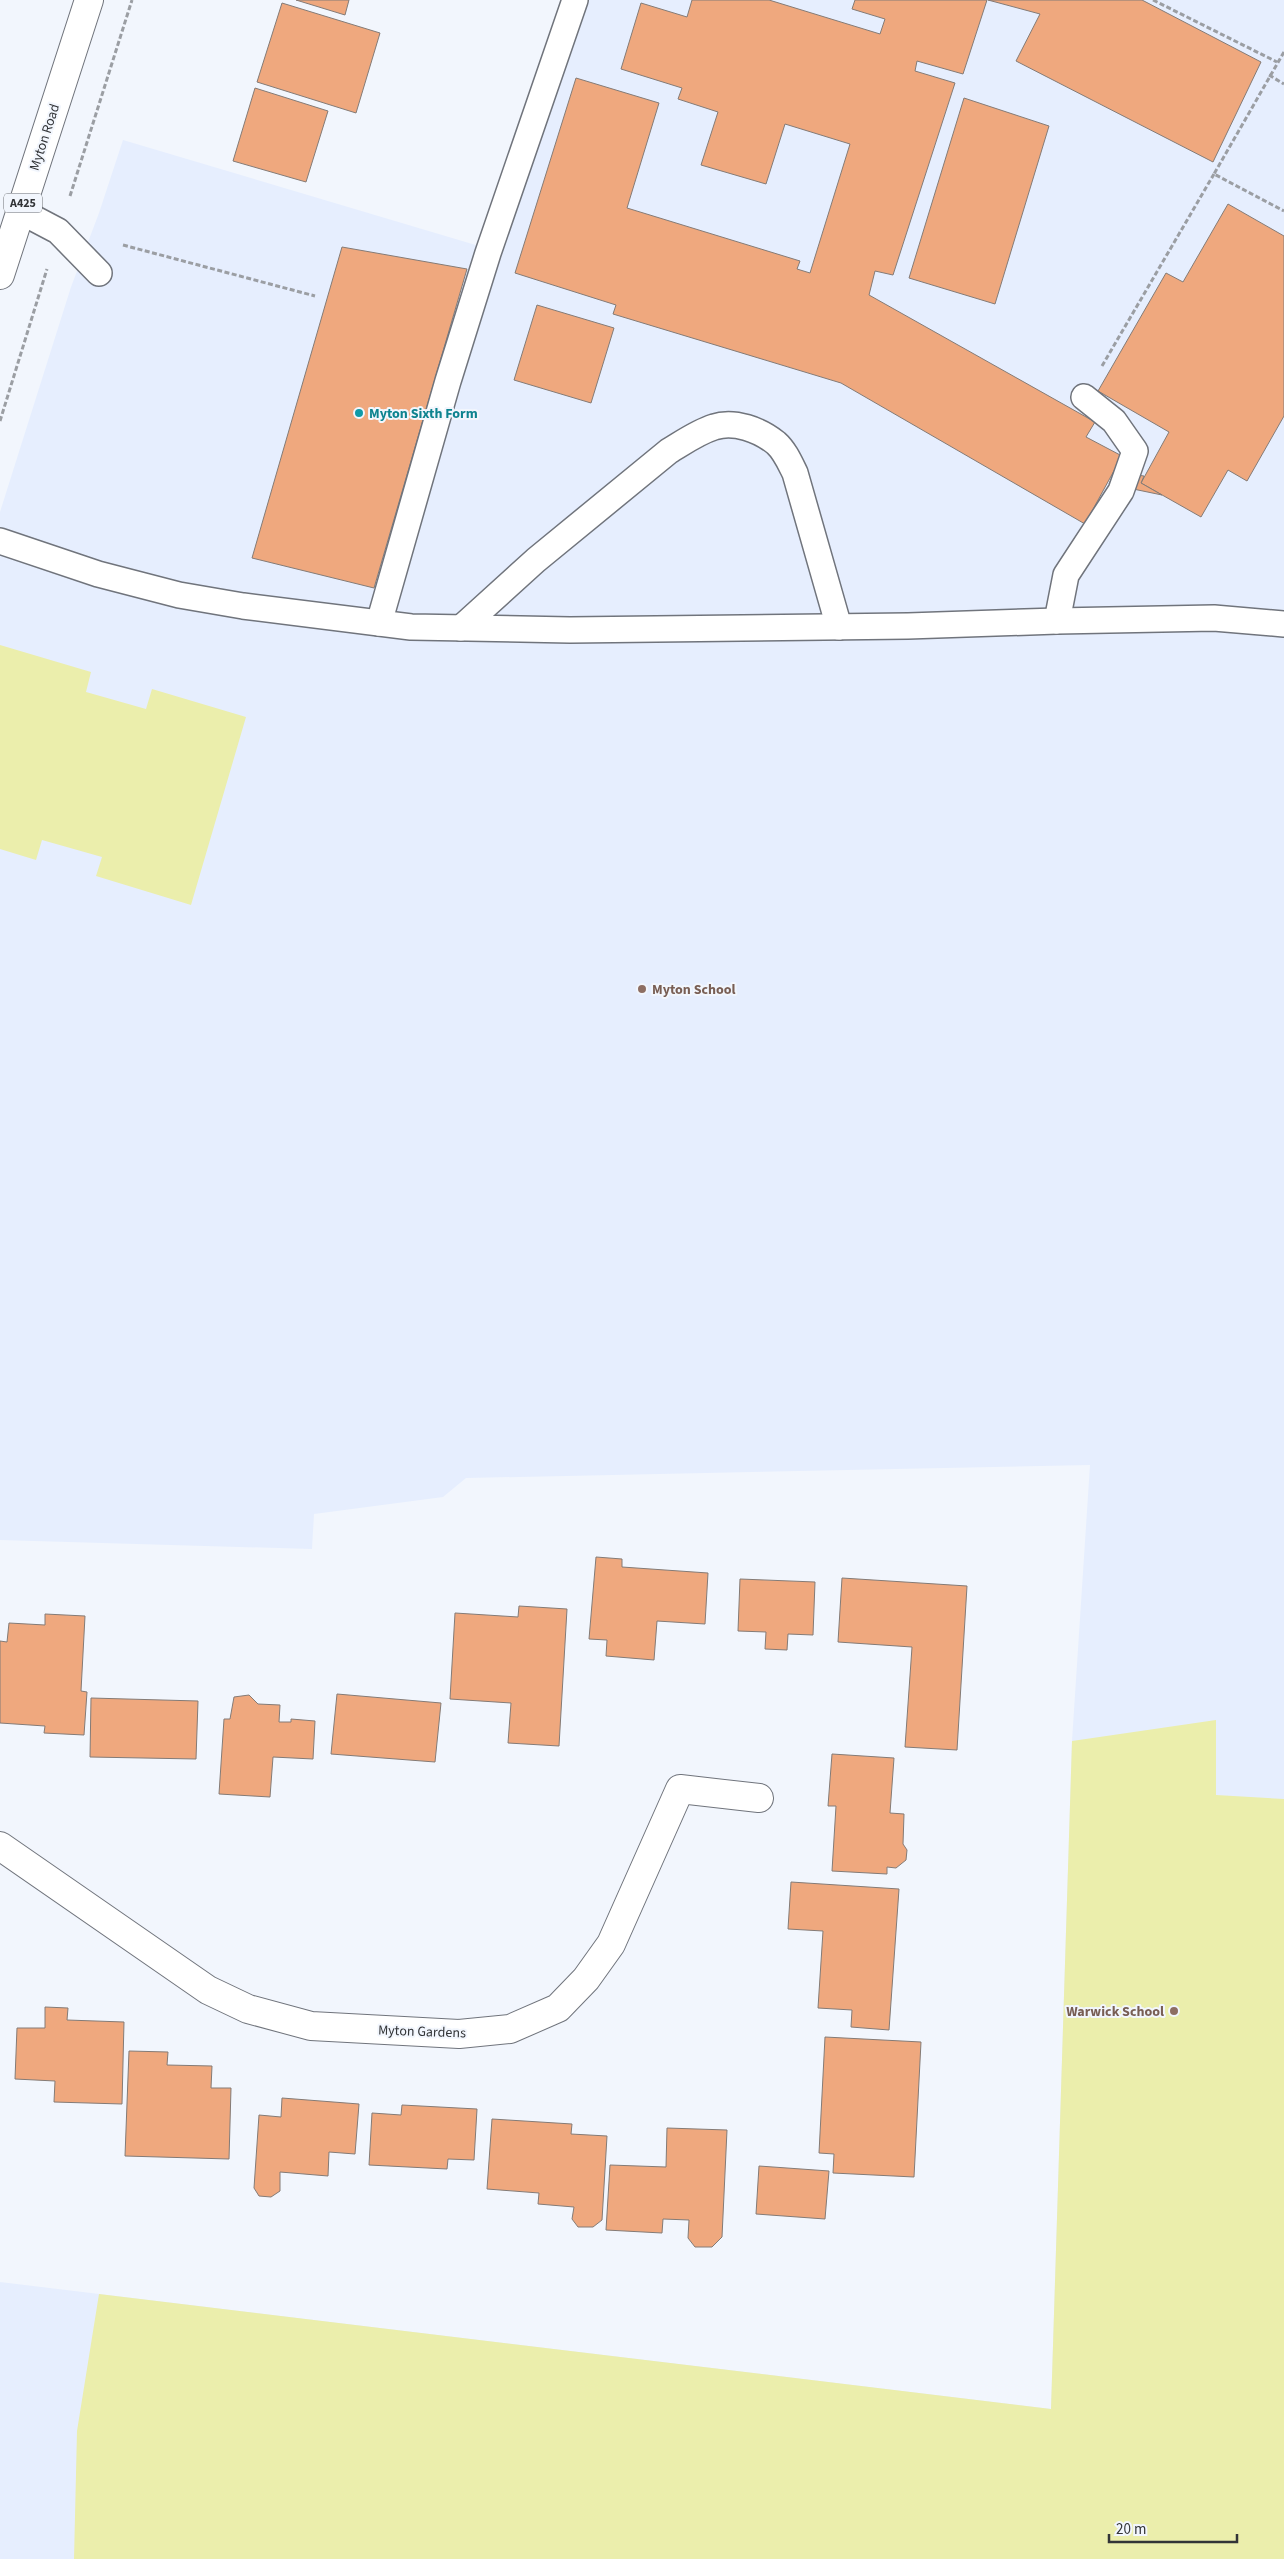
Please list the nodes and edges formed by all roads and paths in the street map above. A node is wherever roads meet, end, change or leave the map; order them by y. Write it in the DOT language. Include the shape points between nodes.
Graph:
graph roads {
  1 [pos="89,0"];
  2 [pos="574,0"];
  3 [pos="1153,0"];
  4 [pos="1284,52"];
  5 [pos="1277,62"];
  6 [pos="1269,75"];
  7 [pos="1284,84"];
  8 [pos="1214,174"];
  9 [pos="20,210"];
  10 [pos="1284,211"];
  11 [pos="118,244"];
  12 [pos="99,273"];
  13 [pos="0,275"];
  14 [pos="315,296"];
  15 [pos="1084,397"];
  16 [pos="0,541"];
  17 [pos="1057,620"];
  18 [pos="379,622"];
  19 [pos="1284,624"];
  20 [pos="839,627"];
  21 [pos="461,628"];
  22 [pos="759,1798"];
  23 [pos="0,1846"];
  1 -- 9 [label="street, Myton Road / A425"];
  2 -- 18 [label="lane" via="488,253"];
  3 -- 5 [label="path"];
  4 -- 5 [label="path"];
  5 -- 6 [label="path"];
  6 -- 7 [label="path"];
  6 -- 8 [label="path"];
  8 -- 10 [label="path"];
  8 -- 15 [label="path"];
  9 -- 12 [label="lane" via="58,232"];
  9 -- 13 [label="street, Myton Road / A425"];
  11 -- 14 [label="path"];
  15 -- 17 [label="lane" via="1114,421 1135,451 1121,491 1066,575"];
  16 -- 18 [label="lane" via="98,574 179,595"];
  17 -- 19 [label="lane" via="1214,618"];
  17 -- 20 [label="lane"];
  18 -- 21 [label="lane" via="411,627"];
  20 -- 21 [label="lane"];
  20 -- 21 [label="lane" via="795,473 787,457 762,435 731,424 692,436 669,451 536,560"];
  22 -- 23 [label="street, Myton Gardens" via="680,1789 611,1944 586,1978 558,2008 510,2029 459,2034 311,2026 248,2009 208,1990"];
}
